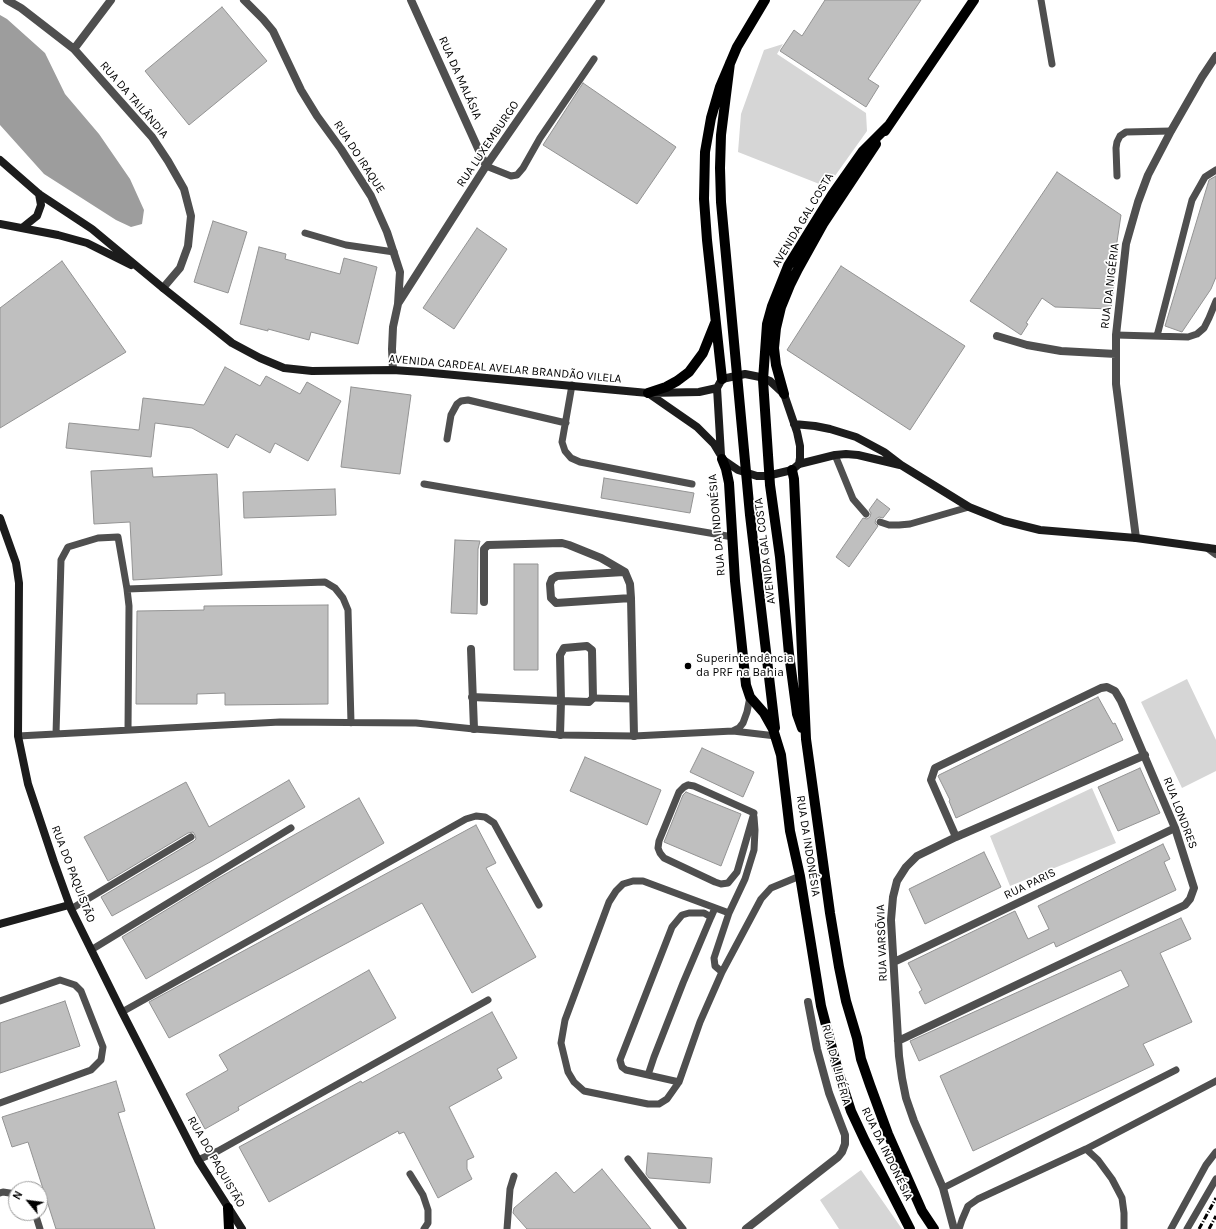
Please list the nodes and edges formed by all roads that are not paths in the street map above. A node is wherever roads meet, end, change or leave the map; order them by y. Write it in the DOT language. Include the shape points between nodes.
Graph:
graph roads {
  1 [pos="7,0"];
  2 [pos="111,0"];
  3 [pos="244,0"];
  4 [pos="411,0"];
  5 [pos="601,0"];
  6 [pos="765,0"];
  7 [pos="974,0"];
  8 [pos="1041,0"];
  9 [pos="74,49"];
  10 [pos="1216,56"];
  11 [pos="594,59"];
  12 [pos="730,63"];
  13 [pos="1052,64"];
  14 [pos="888,126"];
  15 [pos="1171,131"];
  16 [pos="0,160"];
  17 [pos="486,166"];
  18 [pos="1216,170"];
  19 [pos="1117,176"];
  20 [pos="39,194"];
  21 [pos="0,224"];
  22 [pos="22,228"];
  23 [pos="305,233"];
  24 [pos="394,252"];
  25 [pos="146,273"];
  26 [pos="163,288"];
  27 [pos="1216,300"];
  28 [pos="398,304"];
  29 [pos="716,321"];
  30 [pos="1116,335"];
  31 [pos="997,336"];
  32 [pos="1157,336"];
  33 [pos="1116,354"];
  34 [pos="393,370"];
  35 [pos="719,384"];
  36 [pos="572,385"];
  37 [pos="648,393"];
  38 [pos="784,394"];
  39 [pos="566,423"];
  40 [pos="794,424"];
  41 [pos="447,439"];
  42 [pos="835,455"];
  43 [pos="722,457"];
  44 [pos="901,465"];
  45 [pos="795,467"];
  46 [pos="424,484"];
  47 [pos="692,484"];
  48 [pos="969,507"];
  49 [pos="866,514"];
  50 [pos="0,518"];
  51 [pos="880,522"];
  52 [pos="733,537"];
  53 [pos="1136,538"];
  54 [pos="1212,548"];
  55 [pos="1216,554"];
  56 [pos="624,572"];
  57 [pos="127,589"];
  58 [pos="631,598"];
  59 [pos="484,602"];
  60 [pos="471,649"];
  61 [pos="472,697"];
  62 [pos="750,697"];
  63 [pos="593,698"];
  64 [pos="633,699"];
  65 [pos="561,701"];
  66 [pos="351,723"];
  67 [pos="474,729"];
  68 [pos="128,730"];
  69 [pos="733,731"];
  70 [pos="56,734"];
  71 [pos="18,736"];
  72 [pos="560,736"];
  73 [pos="634,736"];
  74 [pos="776,736"];
  75 [pos="806,739"];
  76 [pos="1145,755"];
  77 [pos="754,813"];
  78 [pos="291,828"];
  79 [pos="1175,828"];
  80 [pos="191,837"];
  81 [pos="956,837"];
  82 [pos="800,876"];
  83 [pos="539,905"];
  84 [pos="70,907"];
  85 [pos="715,908"];
  86 [pos="729,913"];
  87 [pos="711,916"];
  88 [pos="0,924"];
  89 [pos="91,950"];
  90 [pos="894,962"];
  91 [pos="722,972"];
  92 [pos="488,1000"];
  93 [pos="0,1001"];
  94 [pos="808,1002"];
  95 [pos="122,1012"];
  96 [pos="898,1041"];
  97 [pos="1176,1070"];
  98 [pos="648,1075"];
  99 [pos="1216,1081"];
  100 [pos="679,1082"];
  101 [pos="0,1103"];
  102 [pos="1086,1148"];
  103 [pos="1216,1152"];
  104 [pos="628,1159"];
  105 [pos="198,1160"];
  106 [pos="410,1174"];
  107 [pos="514,1176"];
  108 [pos="1216,1179"];
  109 [pos="943,1188"];
  110 [pos="228,1208"];
  111 [pos="229,1229"];
  112 [pos="242,1229"];
  113 [pos="424,1229"];
  114 [pos="507,1229"];
  115 [pos="683,1229"];
  116 [pos="746,1229"];
  117 [pos="910,1229"];
  118 [pos="934,1229"];
  119 [pos="954,1229"];
  120 [pos="959,1229"];
  121 [pos="1124,1229"];
  122 [pos="1171,1229"];
  123 [pos="1187,1229"];
  1 -- 9 [label="street, RUA DA TAILÂNDIA"];
  2 -- 9 [label="street"];
  3 -- 24 [label="street, RUA DO IRAQUE" via="273,31 317,116 371,196"];
  4 -- 17 [label="street, RUA DA MALÁSIA"];
  5 -- 17 [label="street, RUA LUXEMBURGO"];
  6 -- 12 [label="main road"];
  7 -- 14 [label="main road, AVENIDA GAL COSTA"];
  8 -- 13 [label="lane"];
  9 -- 26 [label="street, RUA DA TAILÂNDIA" via="152,137 184,189 191,216 188,246 180,268"];
  10 -- 15 [label="street, RUA DA NIGÉRIA"];
  11 -- 17 [label="lane" via="517,175 511,176"];
  12 -- 29 [label="main road" via="711,118 705,152 704,206"];
  12 -- 74 [label="main road" via="721,135 721,202 750,514"];
  14 -- 38 [label="main road, AVENIDA GAL COSTA" via="823,224 781,307 774,348"];
  14 -- 75 [label="main road, AVENIDA GAL COSTA" via="863,151 788,266 767,324 762,380 773,509 792,682 797,714"];
  15 -- 19 [label="lane" via="1126,132 1120,136 1116,148"];
  15 -- 30 [label="street, RUA DA NIGÉRIA" via="1148,175 1126,244"];
  16 -- 20 [label="main road, AVENIDA CARDEAL AVELAR BRANDÃO VILELA"];
  17 -- 28 [label="street, RUA LUXEMBURGO"];
  18 -- 32 [label="lane" via="1205,177 1192,200"];
  20 -- 22 [label="main road" via="41,204 37,216"];
  20 -- 25 [label="main road, AVENIDA CARDEAL AVELAR BRANDÃO VILELA" via="92,229"];
  21 -- 22 [label="main road"];
  22 -- 25 [label="main road" via="87,243"];
  23 -- 24 [label="lane" via="346,245"];
  24 -- 28 [label="street, RUA DO IRAQUE" via="400,272"];
  25 -- 26 [label="main road, AVENIDA CARDEAL AVELAR BRANDÃO VILELA"];
  26 -- 34 [label="main road, AVENIDA CARDEAL AVELAR BRANDÃO VILELA" via="232,343 284,368 312,372"];
  27 -- 32 [label="lane" via="1204,328 1197,334 1188,337"];
  28 -- 34 [label="street, RUA DO IRAQUE" via="393,327"];
  29 -- 35 [label="main road"];
  29 -- 37 [label="main road" via="703,353 689,372 666,387"];
  30 -- 32 [label="lane"];
  30 -- 33 [label="street, RUA DA NIGÉRIA"];
  31 -- 33 [label="street" via="1061,351"];
  33 -- 53 [label="street, RUA DA NIGÉRIA" via="1116,384"];
  34 -- 36 [label="main road, AVENIDA CARDEAL AVELAR BRANDÃO VILELA"];
  35 -- 37 [label="main road, AVENIDA CARDEAL AVELAR BRANDÃO VILELA" via="699,392"];
  35 -- 38 [label="main road, AVENIDA CARDEAL AVELAR BRANDÃO VILELA" via="745,374 760,376"];
  35 -- 43 [label="main road, RUA DA INDONÉSIA"];
  36 -- 37 [label="main road, AVENIDA CARDEAL AVELAR BRANDÃO VILELA"];
  36 -- 39 [label="lane"];
  37 -- 43 [label="main road, RUA DA INDONÉSIA" via="697,427 714,444"];
  38 -- 40 [label="main road, AVENIDA GAL COSTA"];
  39 -- 41 [label="lane" via="468,400 457,404 450,415"];
  39 -- 47 [label="lane" via="562,442 571,458 580,462"];
  40 -- 44 [label="main road" via="830,429 856,437 884,452"];
  40 -- 45 [label="main road, AVENIDA GAL COSTA" via="800,446 800,458"];
  42 -- 44 [label="main road" via="858,455"];
  42 -- 45 [label="main road"];
  42 -- 49 [label="lane" via="848,491"];
  43 -- 45 [label="main road, RUA DA INDONÉSIA" via="738,470 757,476 767,476"];
  43 -- 52 [label="main road, RUA DA INDONÉSIA" via="729,483"];
  44 -- 48 [label="main road"];
  45 -- 75 [label="main road, AVENIDA GAL COSTA"];
  46 -- 52 [label="lane"];
  48 -- 51 [label="lane" via="899,526"];
  48 -- 53 [label="main road" via="1004,521 1040,530"];
  50 -- 71 [label="main road, RUA DO PAQUISTÃO" via="16,563 19,583"];
  52 -- 62 [label="main road, RUA DA INDONÉSIA" via="744,667"];
  53 -- 54 [label="main road"];
  54 -- 55 [label="street"];
  56 -- 58 [label="street" via="630,584"];
  56 -- 58 [label="street" via="557,576 550,584 551,598 556,603"];
  56 -- 59 [label="street" via="601,558 569,544 488,544 484,550"];
  57 -- 66 [label="lane" via="325,582 335,588 348,610"];
  57 -- 68 [label="lane"];
  57 -- 70 [label="lane" via="118,537 98,538 68,547 61,560"];
  58 -- 64 [label="street"];
  60 -- 61 [label="street"];
  61 -- 65 [label="street"];
  61 -- 67 [label="street"];
  62 -- 69 [label="lane" via="743,723"];
  62 -- 74 [label="main road, RUA DA INDONÉSIA" via="764,713"];
  63 -- 64 [label="lane"];
  63 -- 65 [label="street" via="589,702"];
  63 -- 65 [label="street" via="592,650 583,646 564,648 560,655"];
  64 -- 73 [label="street"];
  65 -- 72 [label="street"];
  66 -- 67 [label="lane" via="416,723"];
  66 -- 68 [label="lane" via="280,722"];
  67 -- 72 [label="lane"];
  68 -- 70 [label="lane"];
  69 -- 73 [label="lane"];
  69 -- 74 [label="lane"];
  70 -- 71 [label="lane"];
  71 -- 84 [label="main road, RUA DO PAQUISTÃO" via="28,784"];
  72 -- 73 [label="lane"];
  74 -- 82 [label="main road, RUA DA INDONÉSIA" via="781,755 790,831"];
  75 -- 118 [label="main road, RUA DA INDONÉSIA" via="830,913 846,1001 861,1059 888,1134 922,1211"];
  76 -- 79 [label="street, RUA LONDRES"];
  76 -- 81 [label="street, RUA VARSŌVIA"];
  76 -- 81 [label="street, RUA LONDRES" via="1122,702 1114,691 1107,687 1101,688 934,768 931,780"];
  77 -- 77 [label="lane" via="688,785 680,792 658,842 660,854 715,882 728,883 737,872"];
  77 -- 86 [label="lane" via="754,850 745,879"];
  78 -- 89 [label="lane"];
  79 -- 90 [label="street, RUA PARIS"];
  79 -- 96 [label="street, RUA LONDRES" via="1194,888 1185,905"];
  80 -- 84 [label="lane"];
  81 -- 90 [label="street, RUA VARSŌVIA" via="917,856 897,881 891,920"];
  82 -- 91 [label="lane" via="771,888 764,895"];
  82 -- 117 [label="main road, RUA DA INDONÉSIA" via="820,1006 838,1071 851,1111"];
  83 -- 95 [label="lane" via="494,823 476,816 466,819"];
  84 -- 88 [label="main road"];
  84 -- 89 [label="main road, RUA DO PAQUISTÃO"];
  85 -- 86 [label="lane"];
  85 -- 87 [label="lane"];
  85 -- 100 [label="lane" via="643,881 624,884 609,902 565,1020 561,1044 564,1058 574,1082 584,1091 659,1104"];
  86 -- 91 [label="lane" via="714,958 715,966"];
  87 -- 98 [label="lane"];
  87 -- 98 [label="lane" via="689,912 682,915 672,927 666,941 620,1060 626,1070"];
  89 -- 95 [label="main road, RUA DO PAQUISTÃO"];
  90 -- 96 [label="street, RUA VARSŌVIA"];
  91 -- 100 [label="lane" via="700,1022"];
  92 -- 105 [label="lane"];
  93 -- 101 [label="lane" via="60,980 75,985 81,992 103,1047 100,1060 91,1070"];
  94 -- 116 [label="street, RUA DA LIBÉRIA" via="816,1049 845,1135 845,1144 838,1157"];
  95 -- 105 [label="main road, RUA DO PAQUISTÃO"];
  96 -- 109 [label="street, RUA VARSŌVIA" via="906,1098"];
  97 -- 109 [label="lane"];
  98 -- 100 [label="lane"];
  99 -- 102 [label="lane"];
  102 -- 120 [label="lane" via="978,1199 968,1206"];
  102 -- 121 [label="lane" via="1112,1179 1122,1198"];
  103 -- 122 [label="lane" via="1206,1165"];
  104 -- 115 [label="lane"];
  105 -- 110 [label="main road, RUA DO PAQUISTÃO"];
  106 -- 113 [label="lane" via="423,1195 428,1210 428,1222"];
  107 -- 114 [label="lane" via="510,1189"];
  108 -- 123 [label="lane"];
  109 -- 119 [label="street, RUA VARSŌVIA"];
  110 -- 111 [label="main road"];
  110 -- 112 [label="main road, RUA DO PAQUISTÃO"];
}
